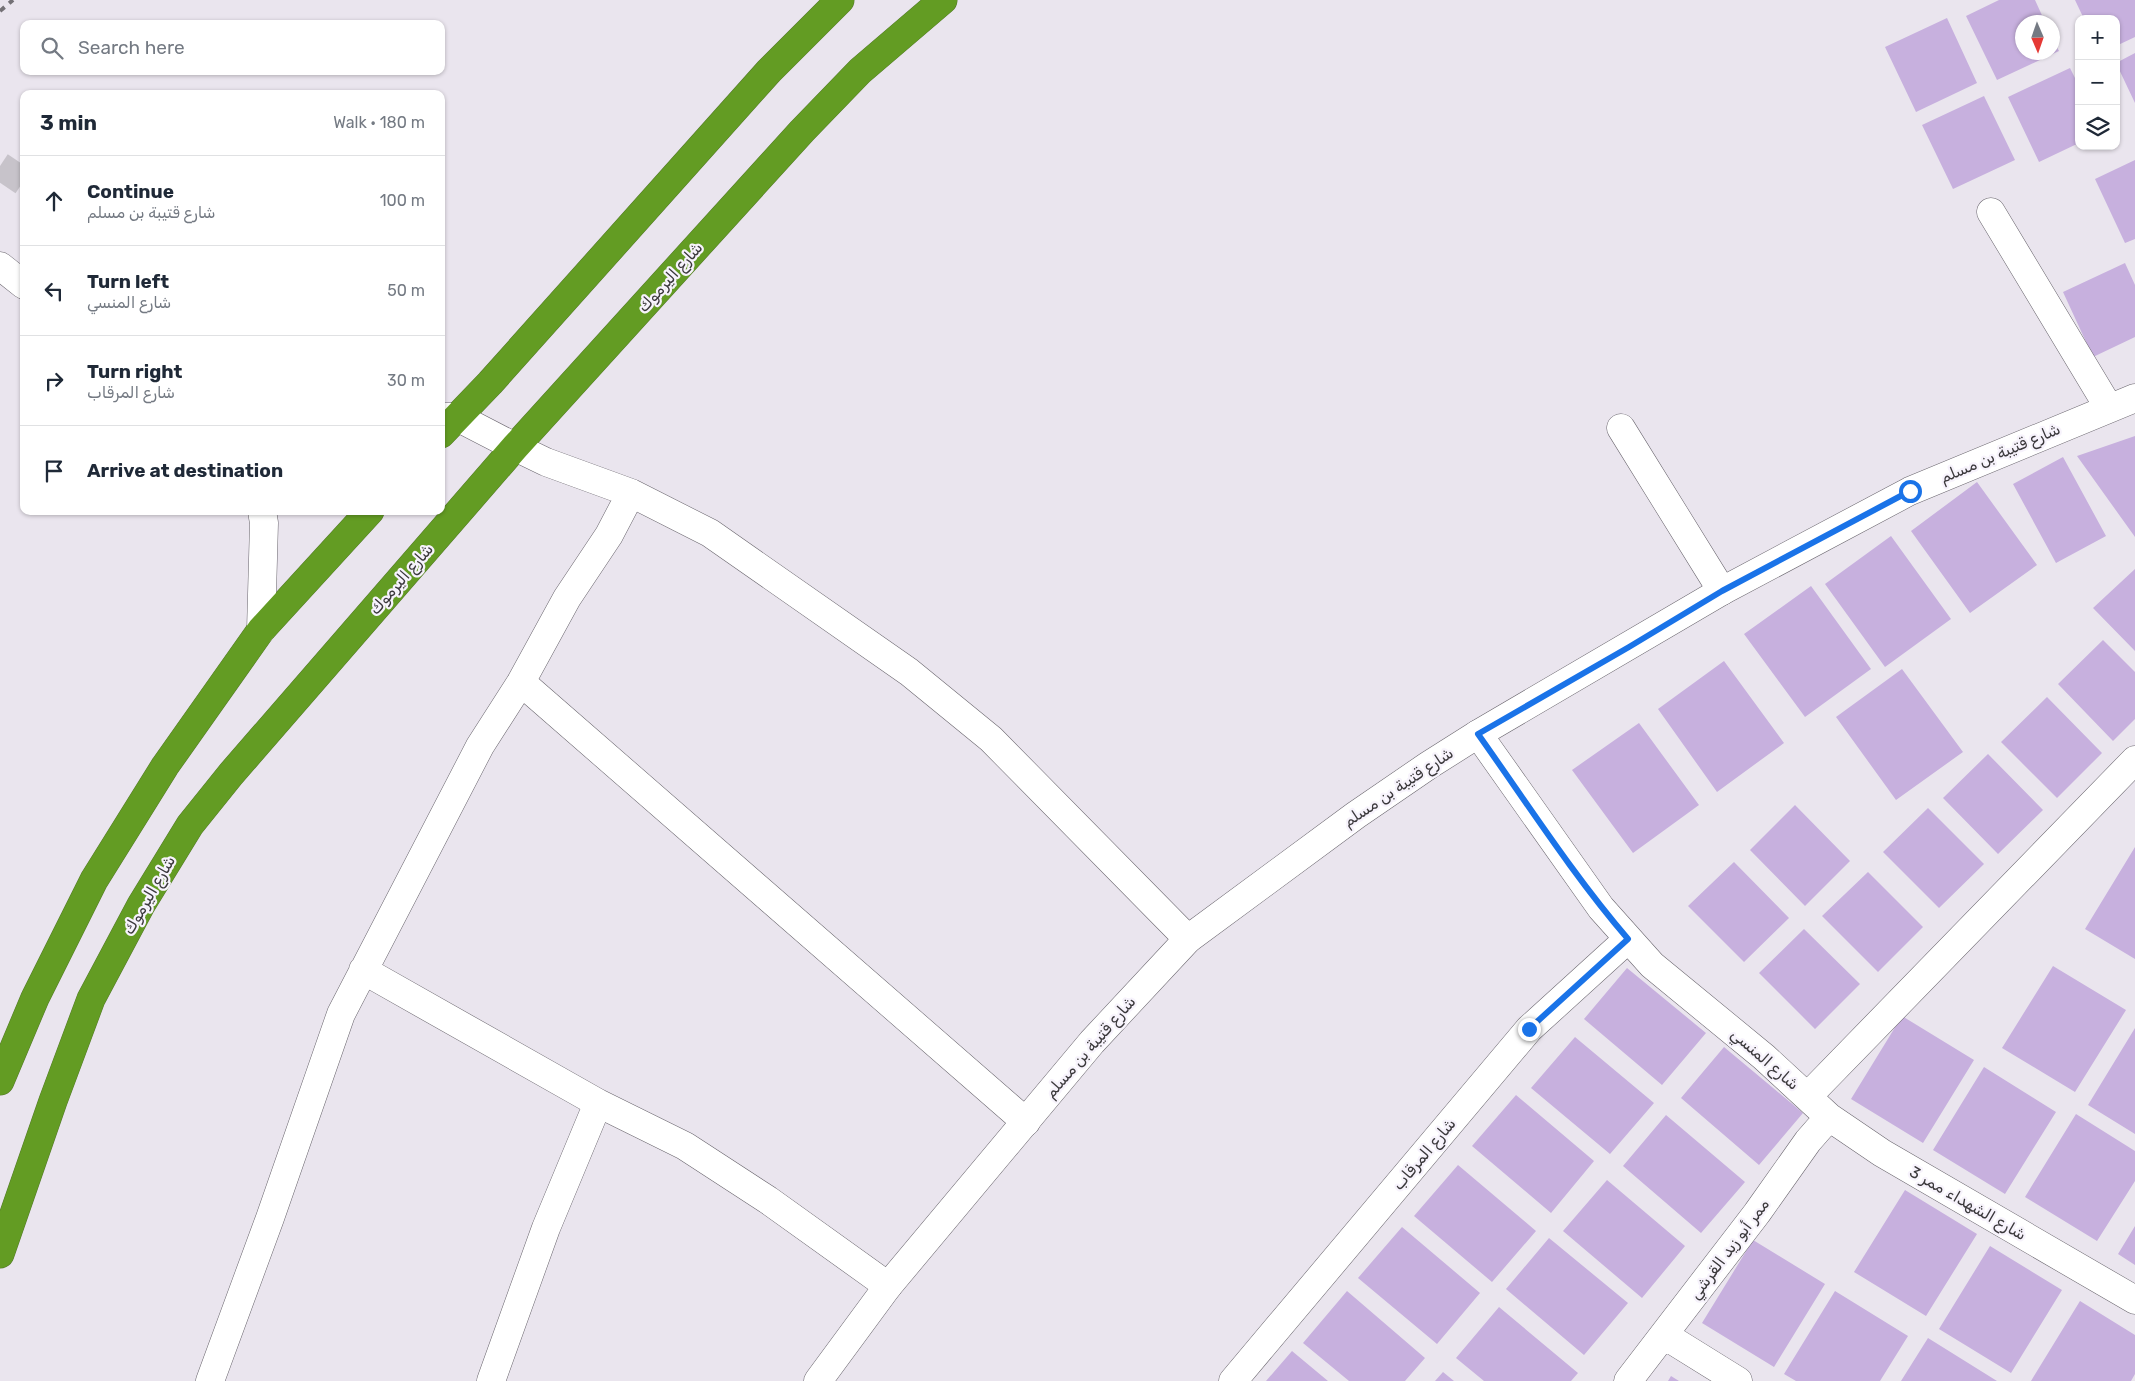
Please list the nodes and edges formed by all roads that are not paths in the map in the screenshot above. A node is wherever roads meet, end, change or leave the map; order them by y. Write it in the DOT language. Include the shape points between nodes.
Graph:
graph roads {
  1 [pos="840,0"];
  2 [pos="943,0"];
  3 [pos="1991,212"];
  4 [pos="0,266"];
  5 [pos="20,282"];
  6 [pos="2135,398"];
  7 [pos="2109,408"];
  8 [pos="446,423"];
  9 [pos="1621,428"];
  10 [pos="516,447"];
  11 [pos="632,493"];
  12 [pos="263,515"];
  13 [pos="366,515"];
  14 [pos="1722,591"];
  15 [pos="261,630"];
  16 [pos="521,682"];
  17 [pos="1478,734"];
  18 [pos="2135,760"];
  19 [pos="1188,939"];
  20 [pos="1628,939"];
  21 [pos="363,970"];
  22 [pos="0,1080"];
  23 [pos="1808,1096"];
  24 [pos="598,1103"];
  25 [pos="1830,1117"];
  26 [pos="1026,1122"];
  27 [pos="0,1254"];
  28 [pos="888,1286"];
  29 [pos="2135,1300"];
  30 [pos="1664,1335"];
  31 [pos="210,1381"];
  32 [pos="492,1381"];
  33 [pos="818,1381"];
  34 [pos="1233,1381"];
  35 [pos="1628,1381"];
  36 [pos="1738,1381"];
  1 -- 8 [label="highway" via="769,71 497,376"];
  2 -- 10 [label="highway, شارع اليرموك" via="860,72 802,131"];
  3 -- 7 [label="street"];
  4 -- 5 [label="street"];
  6 -- 7 [label="street, شارع قتيبة بن مسلم"];
  7 -- 14 [label="street, شارع قتيبة بن مسلم" via="1910,491"];
  8 -- 10 [label="street"];
  9 -- 14 [label="street"];
  10 -- 11 [label="street" via="546,462"];
  10 -- 27 [label="highway, شارع اليرموك" via="190,825 141,905 92,999"];
  11 -- 16 [label="street" via="609,535 567,598"];
  11 -- 19 [label="street" via="710,533 909,672 991,739"];
  12 -- 15 [label="street"];
  13 -- 15 [label="highway"];
  14 -- 17 [label="street, شارع قتيبة بن مسلم"];
  15 -- 22 [label="highway" via="165,766 94,880 35,998"];
  16 -- 21 [label="street" via="480,746"];
  16 -- 26 [label="street"];
  17 -- 19 [label="street, شارع قتيبة بن مسلم" via="1356,815"];
  17 -- 20 [label="street, شارع المنسي" via="1601,908"];
  18 -- 23 [label="street, شارع المنسي"];
  19 -- 26 [label="street, شارع قتيبة بن مسلم" via="1092,1042"];
  20 -- 23 [label="street, شارع المنسي" via="1652,965"];
  20 -- 34 [label="street, شارع المرقاب" via="1529,1029"];
  21 -- 24 [label="street"];
  21 -- 31 [label="street" via="341,1014"];
  23 -- 25 [label="street, شارع الشهداء ممر 3"];
  24 -- 28 [label="street" via="685,1146 768,1200"];
  24 -- 32 [label="street" via="546,1228"];
  25 -- 29 [label="street, شارع الشهداء ممر 3" via="1882,1153"];
  25 -- 30 [label="street, ممر أبو زيد القرشي" via="1808,1141"];
  26 -- 28 [label="street, شارع قتيبة بن مسلم"];
  28 -- 33 [label="street, شارع قتيبة بن مسلم"];
  30 -- 35 [label="street, ممر أبو زيد القرشي"];
  30 -- 36 [label="street"];
}
